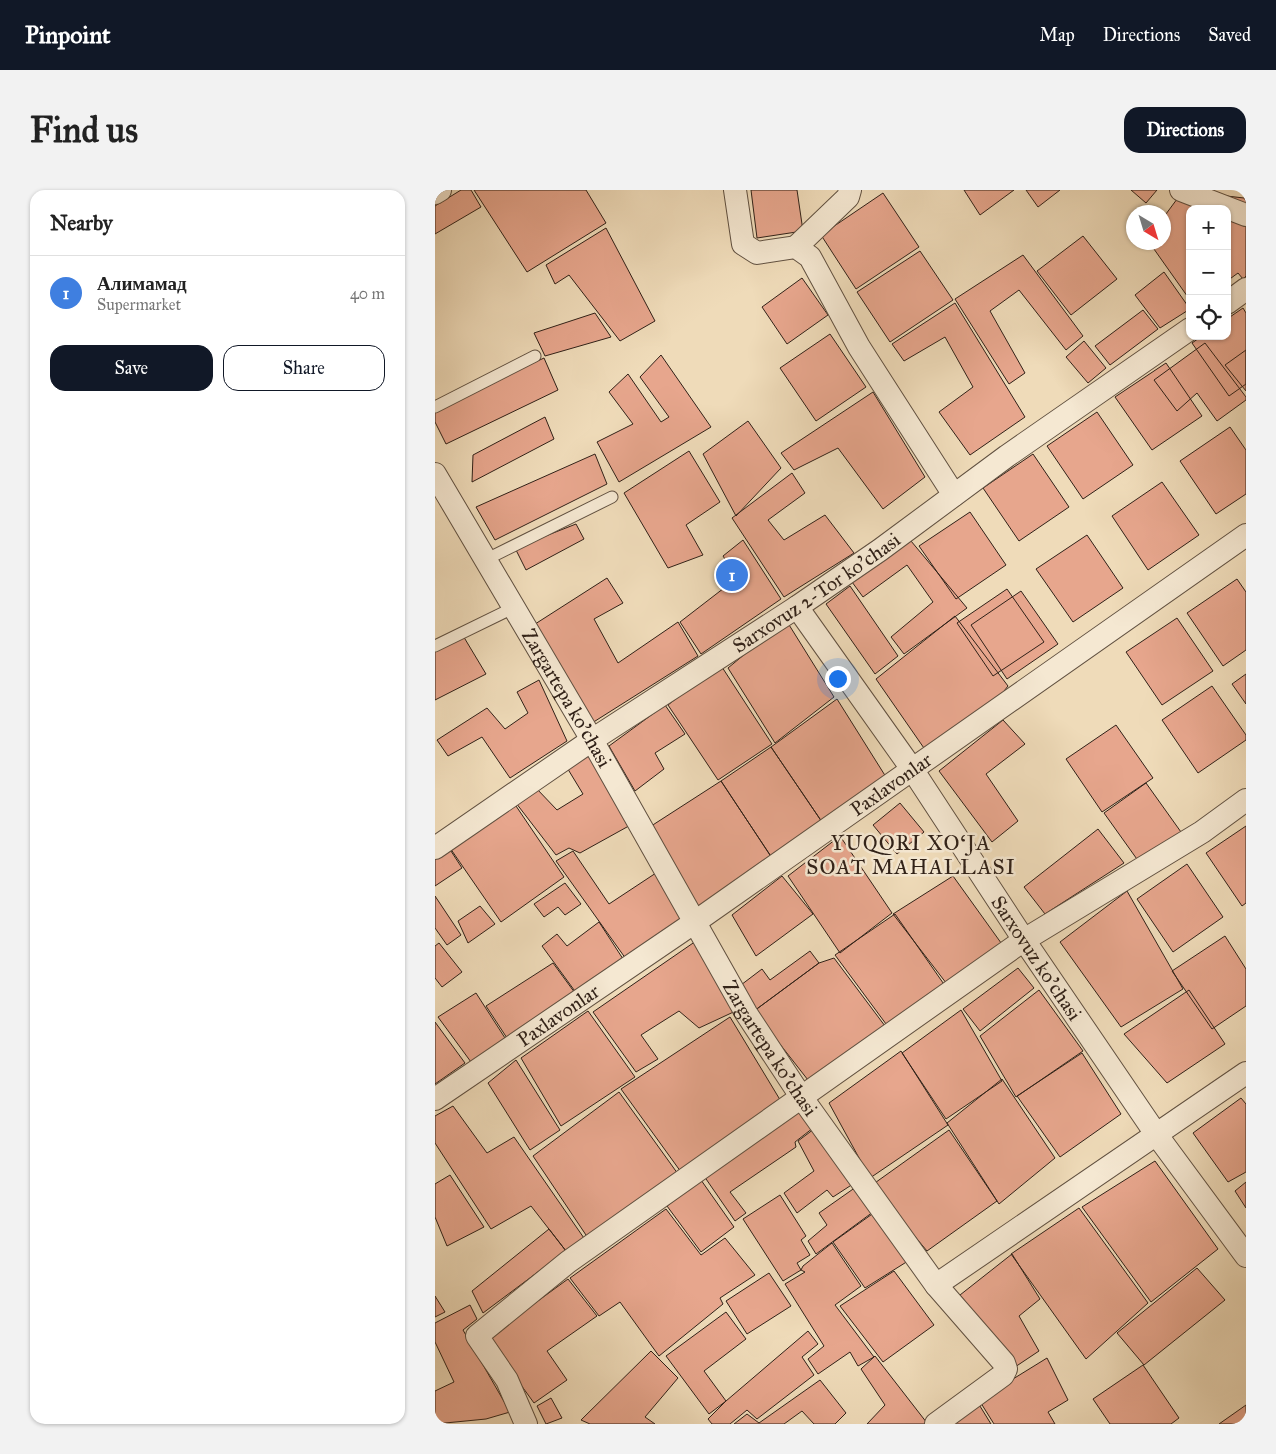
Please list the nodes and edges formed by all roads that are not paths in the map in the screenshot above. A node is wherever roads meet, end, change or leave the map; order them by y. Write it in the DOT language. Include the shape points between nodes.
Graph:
graph roads {
  1 [pos="440,190"];
  2 [pos="735,190"];
  3 [pos="849,190"];
  4 [pos="1181,190"];
  5 [pos="435,193"];
  6 [pos="1246,215"];
  7 [pos="796,247"];
  8 [pos="1246,289"];
  9 [pos="1231,299"];
  10 [pos="1186,332"];
  11 [pos="535,356"];
  12 [pos="435,407"];
  13 [pos="435,474"];
  14 [pos="954,495"];
  15 [pos="612,497"];
  16 [pos="1246,535"];
  17 [pos="485,560"];
  18 [pos="797,607"];
  19 [pos="513,608"];
  20 [pos="435,646"];
  21 [pos="592,740"];
  22 [pos="912,769"];
  23 [pos="1246,800"];
  24 [pos="435,848"];
  25 [pos="695,922"];
  26 [pos="1024,940"];
  27 [pos="1246,1073"];
  28 [pos="802,1098"];
  29 [pos="435,1099"];
  30 [pos="1156,1134"];
  31 [pos="1246,1256"];
  32 [pos="936,1285"];
  33 [pos="526,1424"];
  34 [pos="936,1424"];
  1 -- 5 [label="street"];
  2 -- 7 [label="street" via="743,244 757,253"];
  3 -- 7 [label="street" via="848,197"];
  4 -- 6 [label="street"];
  7 -- 14 [label="street" via="810,257 859,348"];
  8 -- 9 [label="street"];
  10 -- 14 [label="street, Sarxovuz 2-Tor ko'chasi"];
  11 -- 12 [label="lane"];
  13 -- 17 [label="street, Zargartepa ko'chasi"];
  14 -- 18 [label="street, Sarxovuz 2-Tor ko'chasi"];
  15 -- 17 [label="lane"];
  16 -- 22 [label="street, Paxlavonlar"];
  17 -- 19 [label="street, Zargartepa ko'chasi"];
  18 -- 21 [label="street, Sarxovuz 2-Tor ko'chasi"];
  18 -- 22 [label="street, Sarxovuz ko'chasi"];
  19 -- 20 [label="lane"];
  19 -- 21 [label="street, Zargartepa ko'chasi"];
  21 -- 24 [label="street, Sarxovuz 2-Tor ko'chasi"];
  21 -- 25 [label="street, Zargartepa ko'chasi"];
  22 -- 25 [label="street, Paxlavonlar"];
  22 -- 26 [label="street, Sarxovuz ko'chasi"];
  23 -- 26 [label="street" via="1202,832"];
  25 -- 28 [label="street, Zargartepa ko'chasi" via="746,1013"];
  25 -- 29 [label="street, Paxlavonlar"];
  26 -- 28 [label="street"];
  26 -- 30 [label="street, Sarxovuz ko'chasi"];
  27 -- 30 [label="street"];
  28 -- 32 [label="street, Zargartepa ko'chasi"];
  28 -- 33 [label="street" via="568,1262 477,1336 507,1380"];
  30 -- 31 [label="street, Sarxovuz ko'chasi"];
  30 -- 32 [label="street"];
  32 -- 34 [label="street, Zargartepa ko'chasi" via="1006,1368 1003,1375"];
}
